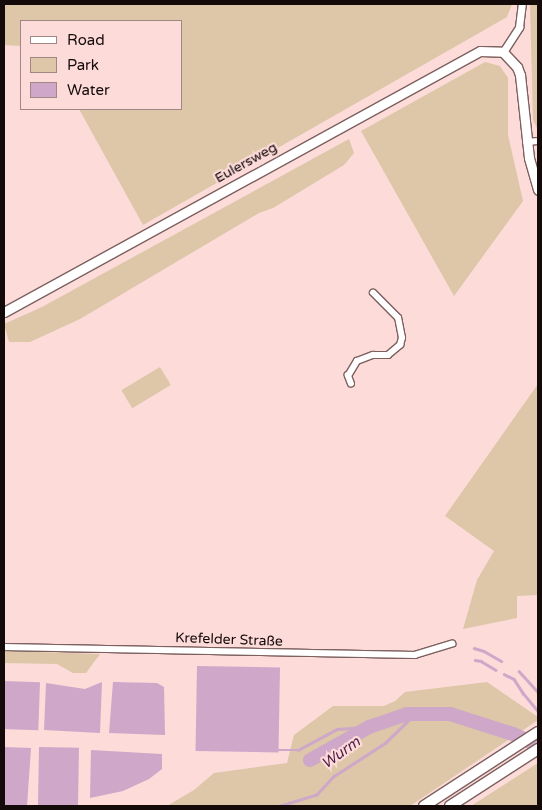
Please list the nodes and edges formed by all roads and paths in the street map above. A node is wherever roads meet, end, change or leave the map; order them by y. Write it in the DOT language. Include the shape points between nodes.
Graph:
graph roads {
  1 [pos="522,4"];
  2 [pos="504,52"];
  3 [pos="538,141"];
  4 [pos="526,142"];
  5 [pos="538,190"];
  6 [pos="373,293"];
  7 [pos="4,312"];
  8 [pos="350,384"];
  9 [pos="452,644"];
  10 [pos="4,647"];
  11 [pos="538,732"];
  12 [pos="538,749"];
  13 [pos="424,806"];
  14 [pos="450,806"];
  1 -- 2 [label="street" via="519,27"];
  2 -- 4 [label="main road" via="513,60 520,75"];
  2 -- 7 [label="main road, Eulersweg" via="484,50 470,55"];
  3 -- 4 [label="street"];
  4 -- 5 [label="main road"];
  6 -- 8 [label="street" via="398,318 402,338 396,350 388,355 373,355 357,361 348,376"];
  9 -- 10 [label="street, Krefelder Straße" via="415,655"];
  11 -- 13 [label="highway"];
  12 -- 14 [label="highway"];
}
